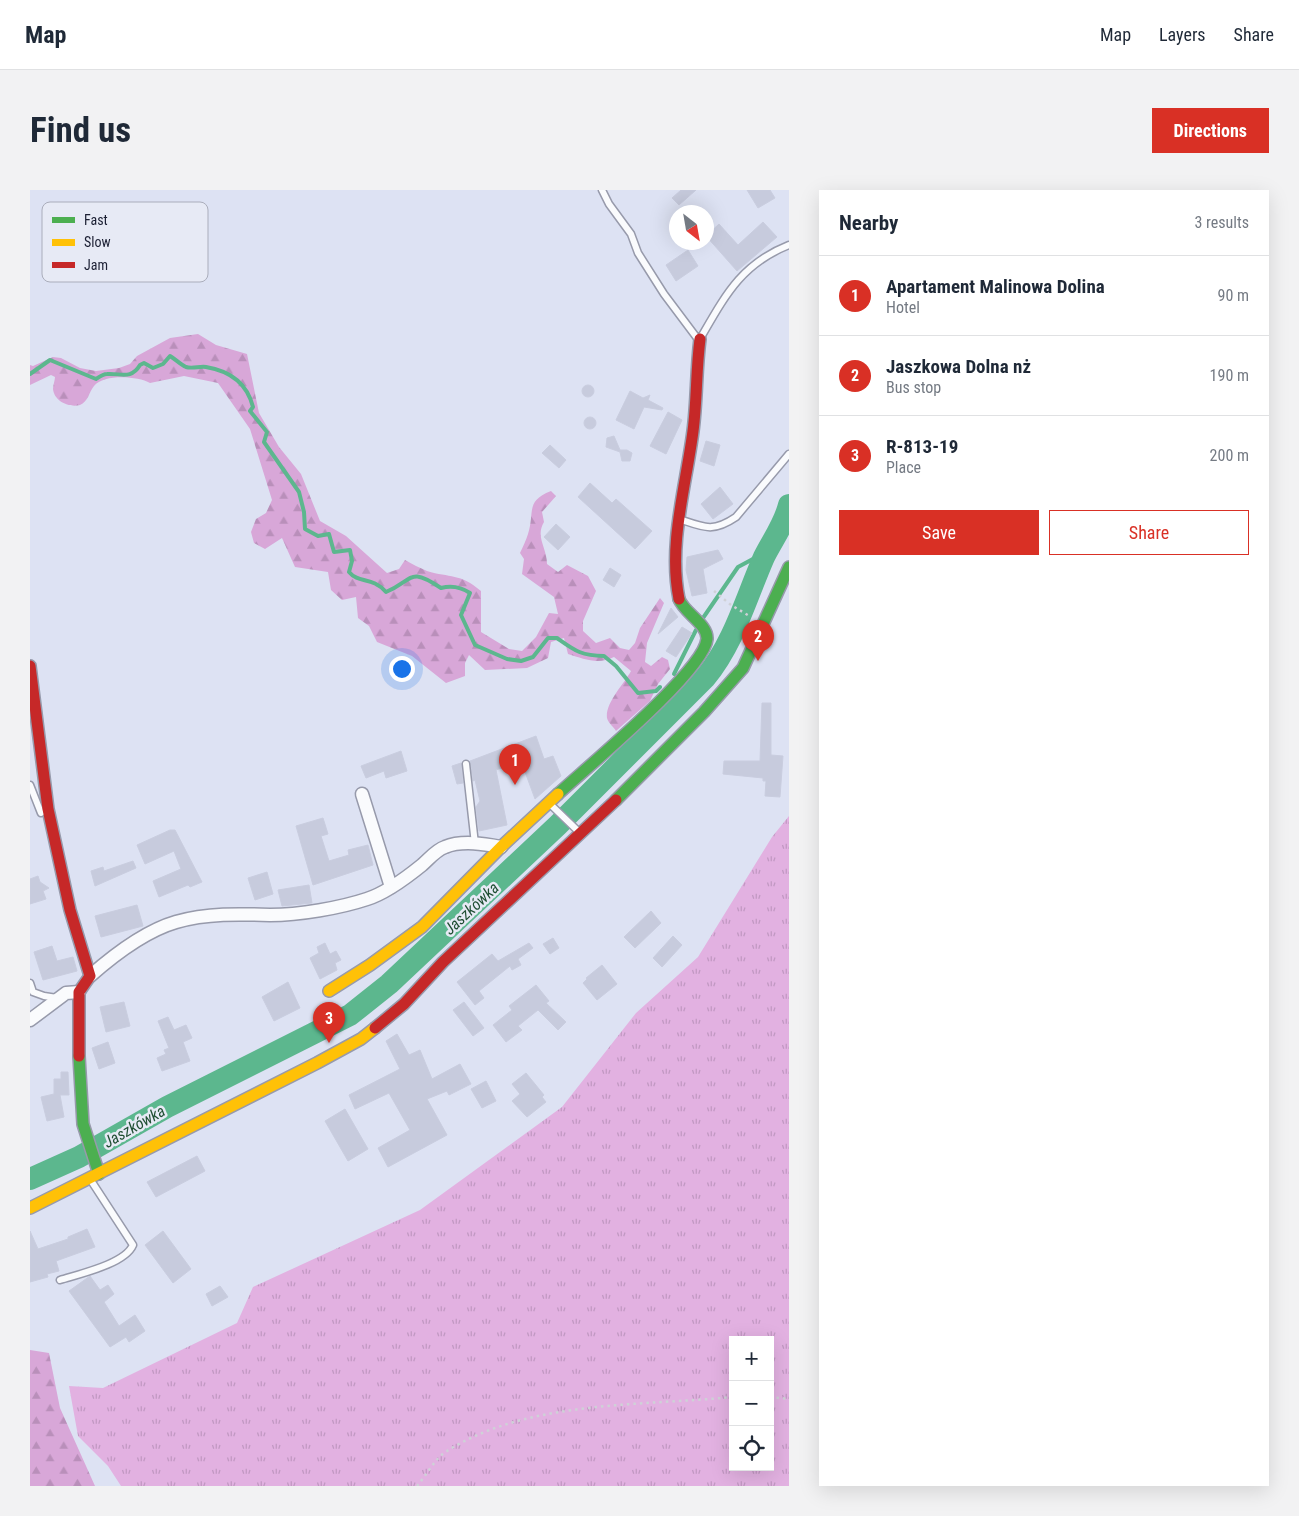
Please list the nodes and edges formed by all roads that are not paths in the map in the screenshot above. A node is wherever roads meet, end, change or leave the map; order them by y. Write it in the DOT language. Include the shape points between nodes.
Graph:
graph roads {
  1 [pos="602,190"];
  2 [pos="789,245"];
  3 [pos="700,339"];
  4 [pos="789,454"];
  5 [pos="680,519"];
  6 [pos="789,567"];
  7 [pos="30,666"];
  8 [pos="466,764"];
  9 [pos="30,785"];
  10 [pos="362,794"];
  11 [pos="553,807"];
  12 [pos="577,830"];
  13 [pos="54,841"];
  14 [pos="475,844"];
  15 [pos="502,847"];
  16 [pos="391,887"];
  17 [pos="90,976"];
  18 [pos="30,983"];
  19 [pos="329,991"];
  20 [pos="79,992"];
  21 [pos="58,998"];
  22 [pos="30,1020"];
  23 [pos="94,1176"];
  24 [pos="30,1208"];
  25 [pos="60,1280"];
  1 -- 3 [label="lane" via="681,320"];
  2 -- 3 [label="lane" via="745,270"];
  3 -- 5 [label="street"];
  4 -- 5 [label="lane" via="736,517 725,525 708,529"];
  5 -- 11 [label="street" via="674,578 680,602 706,632 702,652 674,687"];
  6 -- 12 [label="street" via="743,668 704,712"];
  7 -- 13 [label="street" via="42,775"];
  8 -- 14 [label="lane"];
  9 -- 13 [label="lane"];
  10 -- 16 [label="street"];
  11 -- 12 [label="lane"];
  11 -- 15 [label="street"];
  12 -- 23 [label="street" via="404,1004 361,1039"];
  13 -- 17 [label="street"];
  14 -- 15 [label="street"];
  14 -- 16 [label="street" via="446,846"];
  15 -- 19 [label="street" via="422,926 378,960"];
  16 -- 17 [label="street" via="352,904 295,913 244,913 176,922 144,936"];
  17 -- 20 [label="street"];
  18 -- 21 [label="lane" via="34,992"];
  20 -- 21 [label="street" via="66,993"];
  20 -- 23 [label="street" via="79,1076 83,1124 93,1159"];
  21 -- 22 [label="street"];
  23 -- 24 [label="street"];
  23 -- 25 [label="lane" via="133,1245 130,1252 100,1267"];
}
